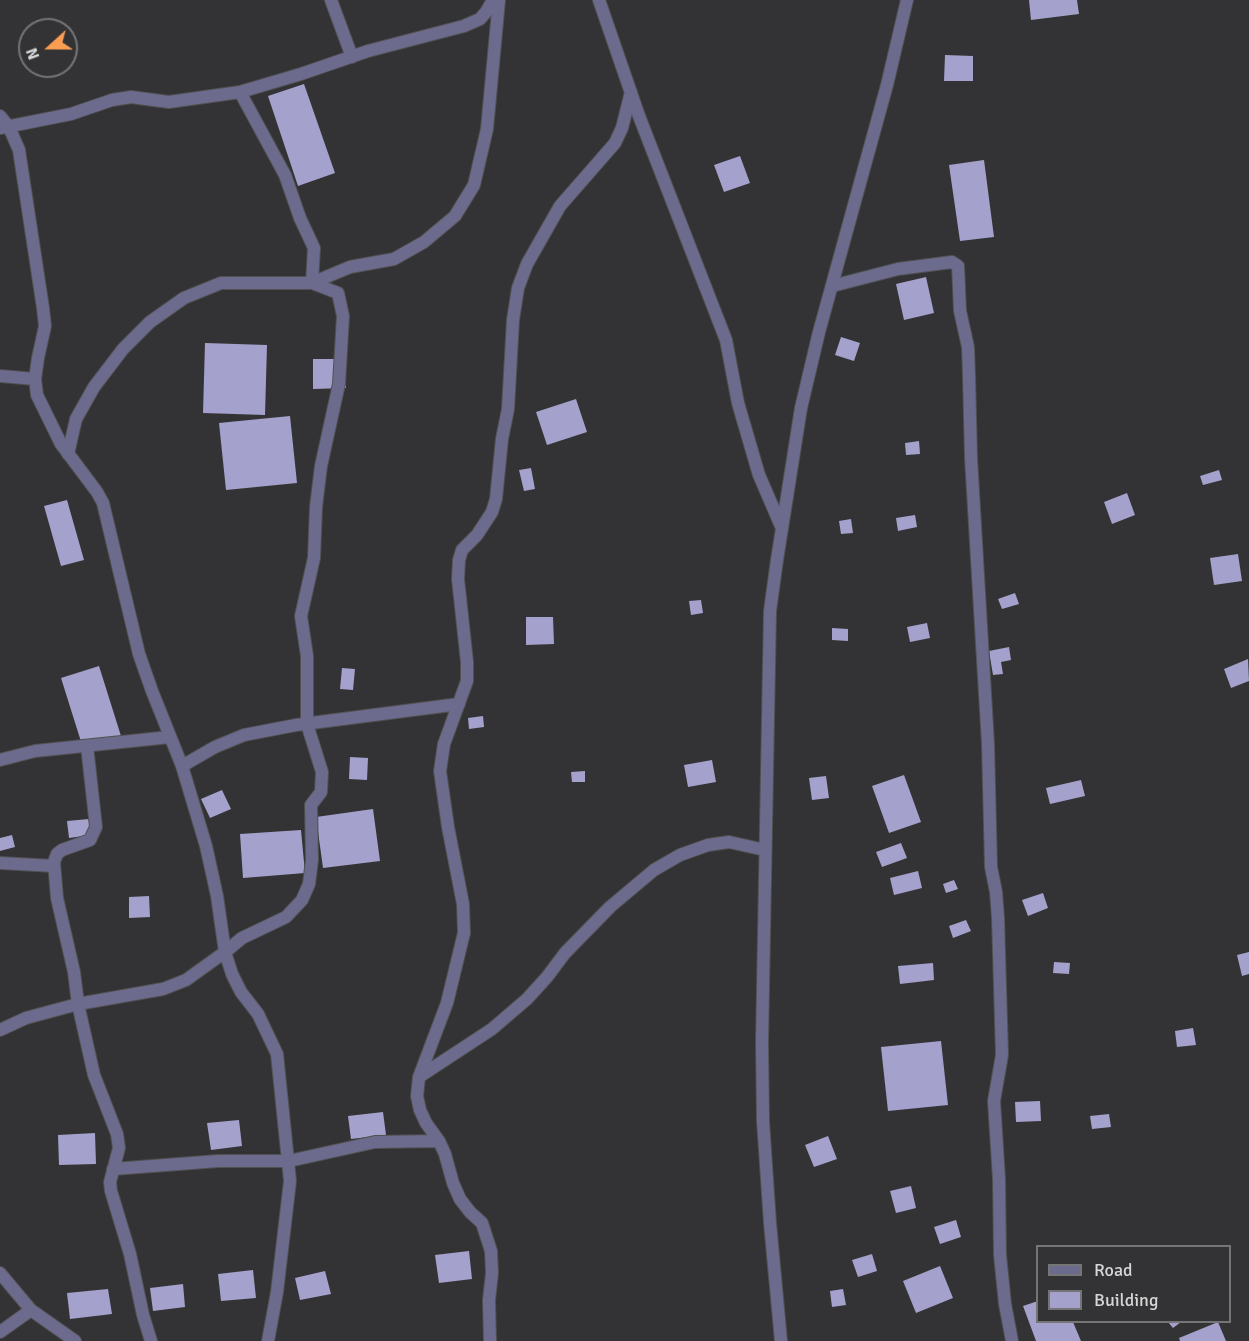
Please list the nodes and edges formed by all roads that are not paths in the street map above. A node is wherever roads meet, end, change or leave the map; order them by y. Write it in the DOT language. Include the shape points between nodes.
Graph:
graph roads {
  1 [pos="331,0"];
  2 [pos="493,0"];
  3 [pos="499,0"];
  4 [pos="599,0"];
  5 [pos="907,0"];
  6 [pos="352,57"];
  7 [pos="240,92"];
  8 [pos="631,92"];
  9 [pos="0,116"];
  10 [pos="5,127"];
  11 [pos="312,283"];
  12 [pos="832,286"];
  13 [pos="0,376"];
  14 [pos="35,379"];
  15 [pos="68,454"];
  16 [pos="782,527"];
  17 [pos="459,704"];
  18 [pos="307,724"];
  19 [pos="170,737"];
  20 [pos="87,746"];
  21 [pos="0,760"];
  22 [pos="182,766"];
  23 [pos="765,850"];
  24 [pos="0,863"];
  25 [pos="54,866"];
  26 [pos="225,952"];
  27 [pos="78,1004"];
  28 [pos="0,1030"];
  29 [pos="419,1077"];
  30 [pos="440,1141"];
  31 [pos="289,1161"];
  32 [pos="113,1169"];
  33 [pos="0,1273"];
  34 [pos="31,1310"];
  35 [pos="0,1332"];
  36 [pos="75,1341"];
  37 [pos="151,1341"];
  38 [pos="268,1341"];
  39 [pos="489,1341"];
  40 [pos="781,1341"];
  41 [pos="1012,1341"];
  1 -- 6 [label="street"];
  2 -- 6 [label="street" via="472,23"];
  3 -- 11 [label="street" via="487,129 474,185 455,216 424,242 394,259 350,267"];
  4 -- 8 [label="street"];
  5 -- 12 [label="street"];
  6 -- 7 [label="street"];
  7 -- 10 [label="street" via="176,101 131,97"];
  7 -- 11 [label="street" via="285,175 314,248"];
  8 -- 16 [label="street" via="726,340 738,403 759,475"];
  8 -- 17 [label="street" via="615,143 560,206 518,288 496,499 492,512 462,550 459,561 467,662 467,681"];
  9 -- 10 [label="street"];
  10 -- 14 [label="street" via="19,150 45,326"];
  11 -- 15 [label="street" via="221,284 184,298 150,322 94,387 75,419"];
  11 -- 18 [label="street" via="338,293 344,323 339,384 321,466 314,558 302,616 308,656"];
  12 -- 16 [label="street" via="801,408"];
  12 -- 41 [label="street" via="898,268 952,262 958,266 960,311 968,348 991,867 998,918 1002,1055 994,1101 1000,1255"];
  13 -- 14 [label="street"];
  14 -- 15 [label="street" via="45,414"];
  15 -- 19 [label="street" via="103,503 139,654"];
  16 -- 23 [label="street" via="770,611"];
  17 -- 18 [label="street"];
  17 -- 29 [label="street" via="444,744 440,771 463,904 464,933 447,1003"];
  18 -- 22 [label="street" via="244,735"];
  18 -- 26 [label="street" via="322,772 321,792 311,805 309,884 302,900 286,917 242,938"];
  19 -- 20 [label="street"];
  19 -- 22 [label="street"];
  20 -- 21 [label="street" via="35,751"];
  20 -- 25 [label="street" via="96,827 90,840 57,854"];
  22 -- 26 [label="street" via="208,856"];
  23 -- 29 [label="street" via="729,842 708,844 654,870 610,907 527,999 492,1029"];
  23 -- 40 [label="street" via="763,1121"];
  24 -- 25 [label="street"];
  25 -- 27 [label="street"];
  26 -- 27 [label="street" via="186,980 163,989"];
  26 -- 31 [label="street" via="241,992 258,1014 277,1054"];
  27 -- 28 [label="street" via="26,1018"];
  27 -- 32 [label="street" via="94,1075 117,1134 119,1148"];
  29 -- 30 [label="street" via="420,1110"];
  30 -- 31 [label="street" via="375,1142"];
  30 -- 39 [label="street" via="460,1199 482,1223 491,1251"];
  31 -- 32 [label="street" via="218,1161"];
  31 -- 38 [label="street" via="288,1204"];
  32 -- 37 [label="street" via="111,1191"];
  33 -- 34 [label="street"];
  34 -- 35 [label="street"];
  34 -- 36 [label="street"];
}
